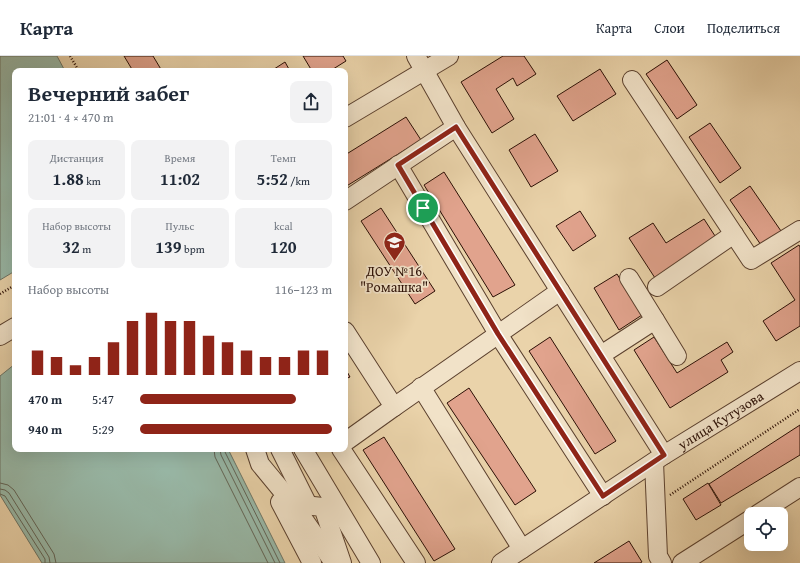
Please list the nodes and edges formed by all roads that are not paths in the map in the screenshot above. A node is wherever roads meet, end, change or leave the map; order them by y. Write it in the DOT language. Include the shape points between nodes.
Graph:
graph roads {
  1 [pos="449,56"];
  2 [pos="421,63"];
  3 [pos="632,80"];
  4 [pos="348,116"];
  5 [pos="456,127"];
  6 [pos="398,165"];
  7 [pos="348,199"];
  8 [pos="800,230"];
  9 [pos="734,234"];
  10 [pos="629,278"];
  11 [pos="657,287"];
  12 [pos="560,291"];
  13 [pos="655,320"];
  14 [pos="12,329"];
  15 [pos="498,334"];
  16 [pos="0,336"];
  17 [pos="348,337"];
  18 [pos="601,356"];
  19 [pos="677,356"];
  20 [pos="800,371"];
  21 [pos="421,387"];
  22 [pos="394,407"];
  23 [pos="348,440"];
  24 [pos="281,452"];
  25 [pos="305,452"];
  26 [pos="343,452"];
  27 [pos="256,454"];
  28 [pos="659,458"];
  29 [pos="800,487"];
  30 [pos="603,496"];
  31 [pos="301,504"];
  32 [pos="769,507"];
  33 [pos="744,523"];
  34 [pos="522,549"];
  35 [pos="656,561"];
  36 [pos="312,563"];
  37 [pos="334,563"];
  38 [pos="342,563"];
  39 [pos="371,563"];
  40 [pos="416,563"];
  41 [pos="501,563"];
  42 [pos="682,563"];
  1 -- 2 [label="street"];
  2 -- 4 [label="street"];
  2 -- 5 [label="street"];
  3 -- 9 [label="street"];
  5 -- 6 [label="street"];
  5 -- 12 [label="street"];
  6 -- 7 [label="street"];
  6 -- 15 [label="street"];
  8 -- 9 [label="street" via="752,260"];
  9 -- 11 [label="street"];
  10 -- 13 [label="street"];
  12 -- 15 [label="street"];
  12 -- 18 [label="street"];
  13 -- 18 [label="street"];
  13 -- 19 [label="street"];
  14 -- 16 [label="street"];
  15 -- 21 [label="street"];
  15 -- 30 [label="street"];
  17 -- 22 [label="street"];
  18 -- 28 [label="street"];
  20 -- 28 [label="street, улица Кутузова"];
  21 -- 22 [label="street"];
  21 -- 34 [label="street"];
  22 -- 23 [label="street"];
  24 -- 31 [label="street"];
  25 -- 39 [label="street"];
  26 -- 40 [label="street"];
  27 -- 31 [label="street"];
  27 -- 36 [label="street"];
  28 -- 30 [label="street, улица Кутузова"];
  28 -- 35 [label="street"];
  29 -- 32 [label="street"];
  30 -- 34 [label="street, улица Кутузова"];
  31 -- 37 [label="street"];
  31 -- 38 [label="street" via="323,507"];
  33 -- 42 [label="street"];
  34 -- 41 [label="street, улица Кутузова"];
}
